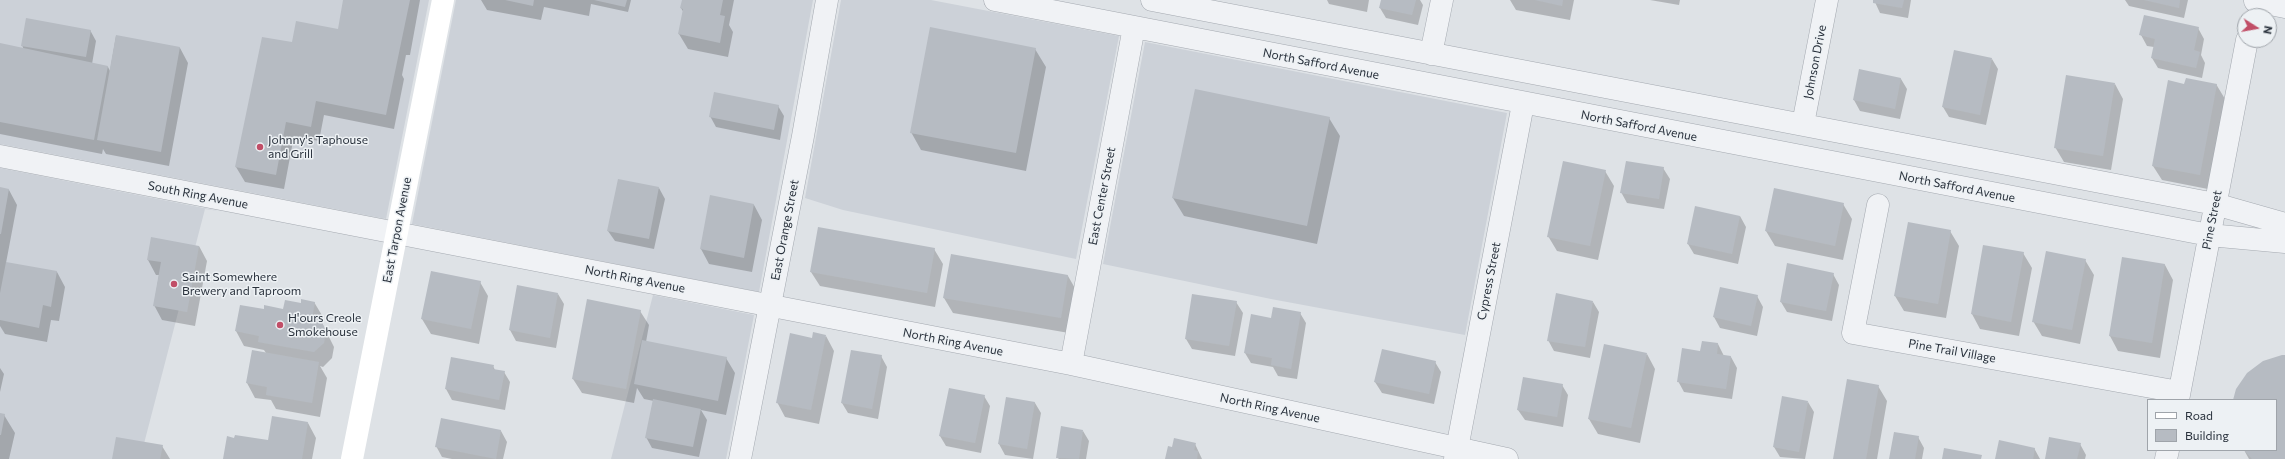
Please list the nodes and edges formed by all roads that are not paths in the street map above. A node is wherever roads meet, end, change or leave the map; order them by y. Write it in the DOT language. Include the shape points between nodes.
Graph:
graph roads {
  1 [pos="442,0"];
  2 [pos="827,0"];
  3 [pos="995,0"];
  4 [pos="1152,0"];
  5 [pos="1442,0"];
  6 [pos="1827,0"];
  7 [pos="2254,6"];
  8 [pos="2285,7"];
  9 [pos="1134,27"];
  10 [pos="2245,48"];
  11 [pos="1431,54"];
  12 [pos="1523,104"];
  13 [pos="1803,124"];
  14 [pos="0,156"];
  15 [pos="2215,204"];
  16 [pos="1878,205"];
  17 [pos="2285,224"];
  18 [pos="397,233"];
  19 [pos="2209,235"];
  20 [pos="2285,242"];
  21 [pos="770,306"];
  22 [pos="1071,364"];
  23 [pos="2178,396"];
  24 [pos="1456,454"];
  25 [pos="352,459"];
  26 [pos="740,459"];
  27 [pos="1507,459"];
  1 -- 18 [label="main road, East Tarpon Avenue"];
  2 -- 21 [label="street, East Orange Street"];
  3 -- 9 [label="street, North Safford Avenue"];
  4 -- 11 [label="street"];
  5 -- 11 [label="street"];
  6 -- 13 [label="street, Johnson Drive"];
  7 -- 8 [label="street"];
  9 -- 12 [label="street, North Safford Avenue"];
  9 -- 22 [label="street, East Center Street"];
  10 -- 15 [label="street, Pine Street"];
  11 -- 13 [label="street"];
  12 -- 19 [label="street, North Safford Avenue"];
  12 -- 24 [label="street, Cypress Street"];
  13 -- 15 [label="street"];
  14 -- 18 [label="street, South Ring Avenue"];
  15 -- 17 [label="street"];
  15 -- 19 [label="street, Pine Street"];
  16 -- 23 [label="street, Pine Trail Village" via="1853,333"];
  18 -- 21 [label="street, North Ring Avenue"];
  18 -- 25 [label="main road, East Tarpon Avenue"];
  19 -- 20 [label="street, North Safford Avenue"];
  19 -- 23 [label="street, Pine Street"];
  21 -- 22 [label="street, North Ring Avenue"];
  21 -- 26 [label="street, East Orange Street"];
  22 -- 24 [label="street, North Ring Avenue"];
  24 -- 27 [label="street, North Ring Avenue"];
}
